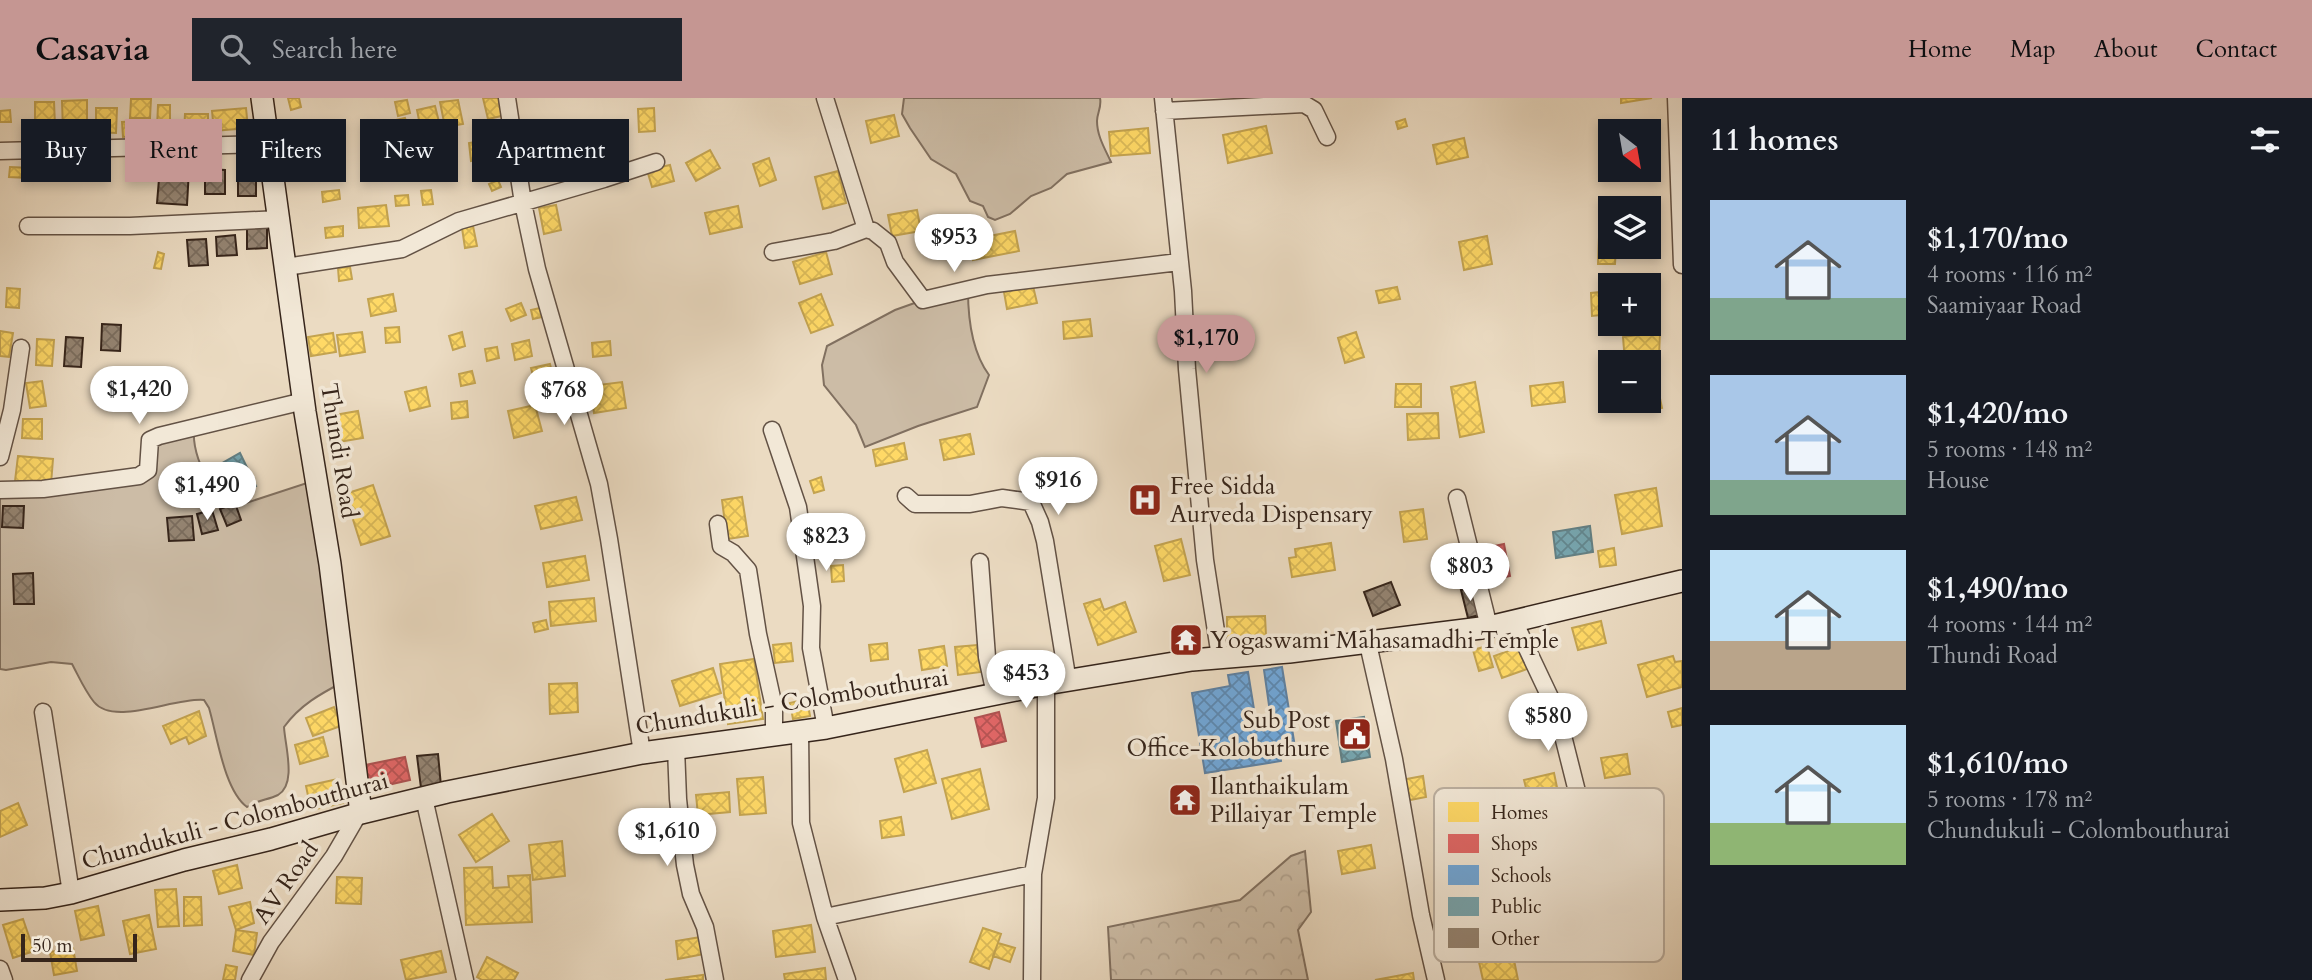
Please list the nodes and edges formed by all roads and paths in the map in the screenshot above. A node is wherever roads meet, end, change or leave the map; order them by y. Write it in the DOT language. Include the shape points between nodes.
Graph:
graph roads {
  1 [pos="262,98"];
  2 [pos="507,98"];
  3 [pos="825,98"];
  4 [pos="1675,98"];
  5 [pos="1164,105"];
  6 [pos="265,119"];
  7 [pos="1327,136"];
  8 [pos="236,145"];
  9 [pos="0,152"];
  10 [pos="656,162"];
  11 [pos="1680,181"];
  12 [pos="274,182"];
  13 [pos="523,203"];
  14 [pos="280,219"];
  15 [pos="28,226"];
  16 [pos="866,229"];
  17 [pos="773,252"];
  18 [pos="1179,262"];
  19 [pos="1682,265"];
  20 [pos="286,267"];
  21 [pos="21,348"];
  22 [pos="304,401"];
  23 [pos="772,430"];
  24 [pos="0,457"];
  25 [pos="0,490"];
  26 [pos="906,496"];
  27 [pos="1457,498"];
  28 [pos="718,524"];
  29 [pos="980,562"];
  30 [pos="1682,581"];
  31 [pos="1514,621"];
  32 [pos="1489,627"];
  33 [pos="1368,643"];
  34 [pos="1220,656"];
  35 [pos="1068,681"];
  36 [pos="1046,684"];
  37 [pos="995,694"];
  38 [pos="43,712"];
  39 [pos="826,728"];
  40 [pos="800,731"];
  41 [pos="775,735"];
  42 [pos="676,748"];
  43 [pos="642,753"];
  44 [pos="1576,788"];
  45 [pos="424,798"];
  46 [pos="360,813"];
  47 [pos="1033,874"];
  48 [pos="71,893"];
  49 [pos="0,900"];
  50 [pos="825,917"];
  51 [pos="0,970"];
  52 [pos="4,980"];
  53 [pos="250,980"];
  54 [pos="465,980"];
  55 [pos="716,980"];
  56 [pos="847,980"];
  57 [pos="1032,980"];
  58 [pos="1436,980"];
  1 -- 6 [label="main road, Thundi Road"];
  2 -- 13 [label="street"];
  3 -- 16 [label="street"];
  4 -- 11 [label="street"];
  5 -- 7 [label="street" via="1304,104 1314,110"];
  5 -- 18 [label="street"];
  8 -- 9 [label="street"];
  10 -- 13 [label="street"];
  11 -- 19 [label="street"];
  12 -- 14 [label="main road, Thundi Road"];
  13 -- 20 [label="street" via="459,221 402,248"];
  13 -- 43 [label="street" via="537,269 599,484"];
  14 -- 15 [label="street"];
  14 -- 20 [label="main road, Thundi Road"];
  16 -- 17 [label="street" via="834,241"];
  16 -- 18 [label="street" via="888,243 895,262 923,300 987,285"];
  18 -- 34 [label="street" via="1203,537"];
  20 -- 22 [label="main road, Thundi Road"];
  21 -- 24 [label="street"];
  22 -- 25 [label="street" via="150,440 148,470 139,476"];
  22 -- 46 [label="main road, Thundi Road" via="330,564"];
  23 -- 39 [label="street" via="798,507 812,606 811,648"];
  26 -- 35 [label="street" via="915,504 970,504 1002,498 1031,502 1045,541"];
  27 -- 32 [label="street"];
  28 -- 41 [label="street" via="721,546 748,570 774,707"];
  29 -- 37 [label="street" via="987,657"];
  30 -- 31 [label="main road, Chundukuli - Colombouthurai"];
  31 -- 32 [label="main road, Chundukuli - Colombouthurai"];
  31 -- 44 [label="street" via="1557,712"];
  32 -- 33 [label="main road, Chundukuli - Colombouthurai"];
  33 -- 34 [label="main road, Chundukuli - Colombouthurai"];
  33 -- 58 [label="street"];
  34 -- 35 [label="main road, Chundukuli - Colombouthurai"];
  35 -- 36 [label="main road, Chundukuli - Colombouthurai"];
  36 -- 37 [label="main road, Chundukuli - Colombouthurai"];
  36 -- 47 [label="street" via="1046,798"];
  37 -- 39 [label="main road, Chundukuli - Colombouthurai"];
  38 -- 48 [label="street"];
  39 -- 40 [label="main road, Chundukuli - Colombouthurai"];
  40 -- 41 [label="main road, Chundukuli - Colombouthurai"];
  40 -- 50 [label="street" via="801,823"];
  41 -- 42 [label="main road, Chundukuli - Colombouthurai"];
  42 -- 43 [label="main road, Chundukuli - Colombouthurai"];
  42 -- 55 [label="street" via="685,865"];
  43 -- 45 [label="main road, Chundukuli - Colombouthurai"];
  45 -- 46 [label="main road, Chundukuli - Colombouthurai"];
  45 -- 54 [label="street"];
  46 -- 48 [label="main road, Chundukuli - Colombouthurai"];
  46 -- 53 [label="street, AV Road"];
  47 -- 50 [label="street"];
  47 -- 57 [label="street"];
  48 -- 49 [label="main road, Chundukuli - Colombouthurai"];
  50 -- 56 [label="street"];
  51 -- 52 [label="street"];
}
